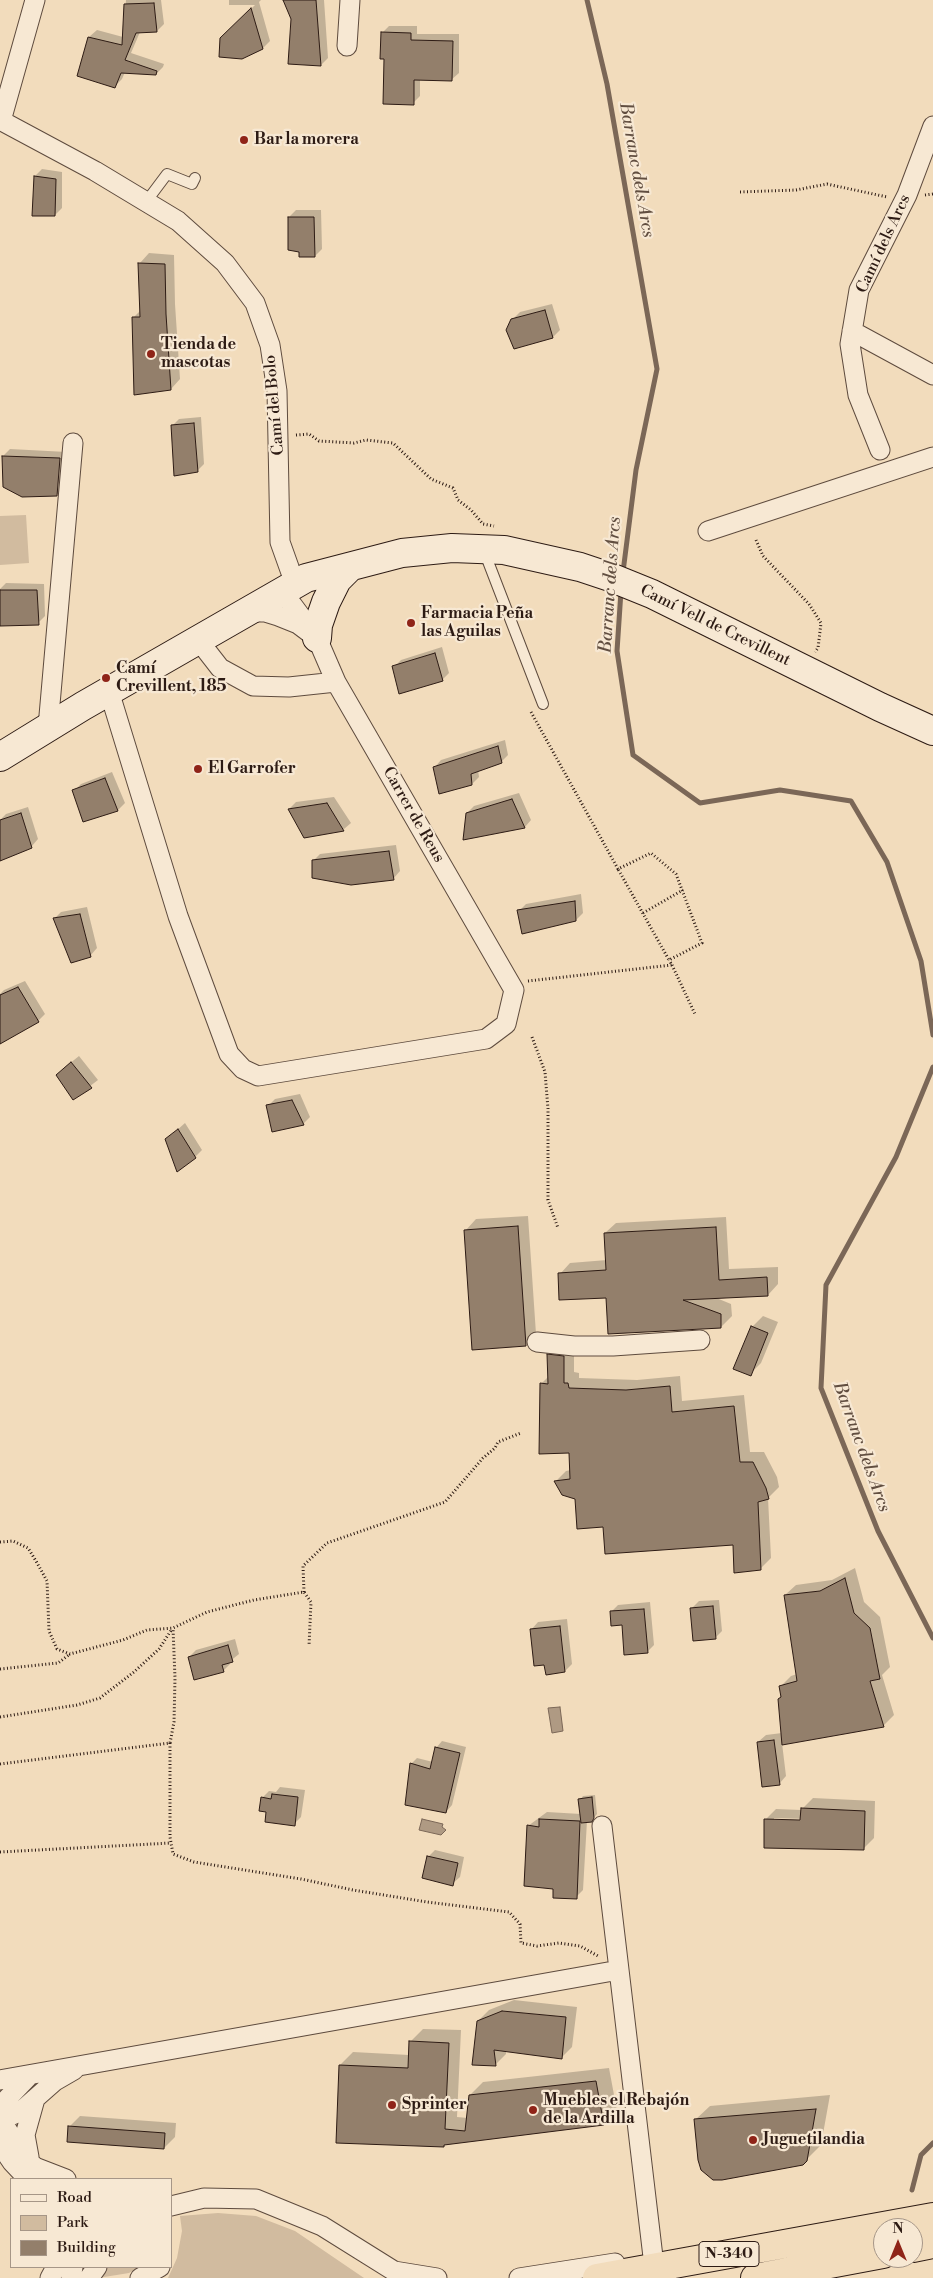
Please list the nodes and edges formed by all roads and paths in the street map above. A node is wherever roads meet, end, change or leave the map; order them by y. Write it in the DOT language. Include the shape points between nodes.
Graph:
graph roads {
  1 [pos="35,0"];
  2 [pos="350,0"];
  3 [pos="346,46"];
  4 [pos="0,120"];
  5 [pos="933,126"];
  6 [pos="195,178"];
  7 [pos="740,192"];
  8 [pos="905,200"];
  9 [pos="146,202"];
  10 [pos="852,331"];
  11 [pos="933,376"];
  12 [pos="288,436"];
  13 [pos="74,443"];
  14 [pos="880,450"];
  15 [pos="933,457"];
  16 [pos="708,531"];
  17 [pos="490,539"];
  18 [pos="756,540"];
  19 [pos="348,569"];
  20 [pos="288,588"];
  21 [pos="247,612"];
  22 [pos="317,638"];
  23 [pos="199,641"];
  24 [pos="802,668"];
  25 [pos="336,682"];
  26 [pos="109,691"];
  27 [pos="543,704"];
  28 [pos="530,710"];
  29 [pos="48,727"];
  30 [pos="933,731"];
  31 [pos="0,757"];
  32 [pos="618,869"];
  33 [pos="684,890"];
  34 [pos="643,913"];
  35 [pos="669,960"];
  36 [pos="672,965"];
  37 [pos="519,986"];
  38 [pos="695,1014"];
  39 [pos="532,1037"];
  40 [pos="558,1228"];
  41 [pos="700,1340"];
  42 [pos="538,1342"];
  43 [pos="522,1433"];
  44 [pos="0,1542"];
  45 [pos="304,1592"];
  46 [pos="173,1628"];
  47 [pos="309,1646"];
  48 [pos="70,1654"];
  49 [pos="0,1669"];
  50 [pos="0,1717"];
  51 [pos="170,1743"];
  52 [pos="0,1764"];
  53 [pos="602,1826"];
  54 [pos="171,1843"];
  55 [pos="0,1852"];
  56 [pos="619,1968"];
  57 [pos="91,2062"];
  58 [pos="30,2075"];
  59 [pos="0,2080"];
  60 [pos="35,2098"];
  61 [pos="0,2109"];
  62 [pos="0,2117"];
  63 [pos="0,2144"];
  64 [pos="31,2173"];
  65 [pos="60,2178"];
  66 [pos="172,2206"];
  67 [pos="933,2217"];
  68 [pos="810,2239"];
  69 [pos="873,2255"];
  70 [pos="653,2257"];
  71 [pos="158,2268"];
  72 [pos="140,2278"];
  73 [pos="437,2278"];
  74 [pos="519,2278"];
  75 [pos="597,2278"];
  76 [pos="755,2278"];
  1 -- 4 [label="street"];
  2 -- 3 [label="street"];
  4 -- 9 [label="street, Camí del Bolo"];
  5 -- 8 [label="street, Camí dels Arcs"];
  6 -- 9 [label="lane" via="192,184 167,174"];
  7 -- 8 [label="path" via="796,190 827,184"];
  8 -- 10 [label="street, Camí dels Arcs" via="859,290"];
  9 -- 20 [label="street, Camí del Bolo" via="178,221 225,264 255,303 270,345 277,391 280,542"];
  10 -- 11 [label="street"];
  10 -- 14 [label="street, Camí dels Arcs" via="850,344 858,395"];
  12 -- 17 [label="path" via="309,434 319,441 393,443 431,479 453,488 458,500 483,524 493,526"];
  13 -- 29 [label="street"];
  15 -- 16 [label="street"];
  17 -- 19 [label="street, Camí Vell de Crevillent" via="452,548 402,553"];
  17 -- 24 [label="street, Camí Vell de Crevillent" via="504,550 580,567 652,594"];
  17 -- 27 [label="lane"];
  18 -- 24 [label="path" via="763,556 809,604 820,623 818,648"];
  19 -- 20 [label="street, Camí Vell de Crevillent" via="306,578"];
  19 -- 22 [label="street" via="337,580 326,602"];
  20 -- 21 [label="street, Camí Vell de Crevillent"];
  20 -- 22 [label="street"];
  21 -- 22 [label="street" via="278,616 298,624"];
  21 -- 23 [label="street, Camí Vell de Crevillent"];
  22 -- 25 [label="street, Carrer de Reus"];
  23 -- 25 [label="street" via="220,668 252,686 289,687"];
  23 -- 26 [label="street, Camí Vell de Crevillent"];
  24 -- 30 [label="street, Camí Vell de Crevillent"];
  25 -- 37 [label="street, Carrer de Reus"];
  26 -- 29 [label="street, Camí Vell de Crevillent"];
  26 -- 37 [label="street" via="178,916 229,1054 243,1069 258,1076 486,1039 506,1024"];
  28 -- 32 [label="path"];
  29 -- 31 [label="street, Camí Vell de Crevillent"];
  32 -- 33 [label="path" via="651,853 676,874"];
  32 -- 34 [label="path"];
  33 -- 34 [label="path"];
  33 -- 35 [label="path" via="702,943"];
  34 -- 35 [label="path"];
  35 -- 36 [label="path"];
  36 -- 37 [label="path"];
  36 -- 38 [label="path"];
  39 -- 40 [label="path" via="546,1072 548,1200"];
  41 -- 42 [label="street" via="613,1346"];
  43 -- 45 [label="path" via="498,1442 445,1502 327,1543 303,1566"];
  44 -- 48 [label="path" via="13,1540 28,1548 36,1560 47,1581 49,1630 57,1649"];
  45 -- 46 [label="path" via="207,1612"];
  45 -- 47 [label="path" via="311,1602"];
  46 -- 48 [label="path" via="147,1630"];
  46 -- 50 [label="path" via="159,1649 100,1698 77,1706"];
  46 -- 51 [label="path" via="174,1722"];
  48 -- 49 [label="path" via="58,1663"];
  51 -- 52 [label="path"];
  51 -- 54 [label="path"];
  53 -- 56 [label="street"];
  54 -- 55 [label="path"];
  54 -- 56 [label="path" via="173,1854 194,1862 427,1902 509,1912 520,1924 522,1943 580,1946"];
  56 -- 57 [label="street"];
  56 -- 70 [label="street"];
  57 -- 58 [label="street"];
  57 -- 60 [label="street" via="54,2081"];
  58 -- 59 [label="street"];
  58 -- 61 [label="street"];
  60 -- 62 [label="street" via="15,2114"];
  60 -- 64 [label="street" via="25,2134"];
  62 -- 64 [label="street"];
  63 -- 64 [label="street" via="12,2162"];
  64 -- 65 [label="street"];
  66 -- 73 [label="street" via="204,2198 256,2199 322,2226 394,2271"];
  67 -- 68 [label="highway, N-340"];
  68 -- 70 [label="street"];
  68 -- 75 [label="highway, N-340"];
  69 -- 76 [label="highway, N-340"];
  70 -- 74 [label="street"];
  71 -- 72 [label="street"];
}
